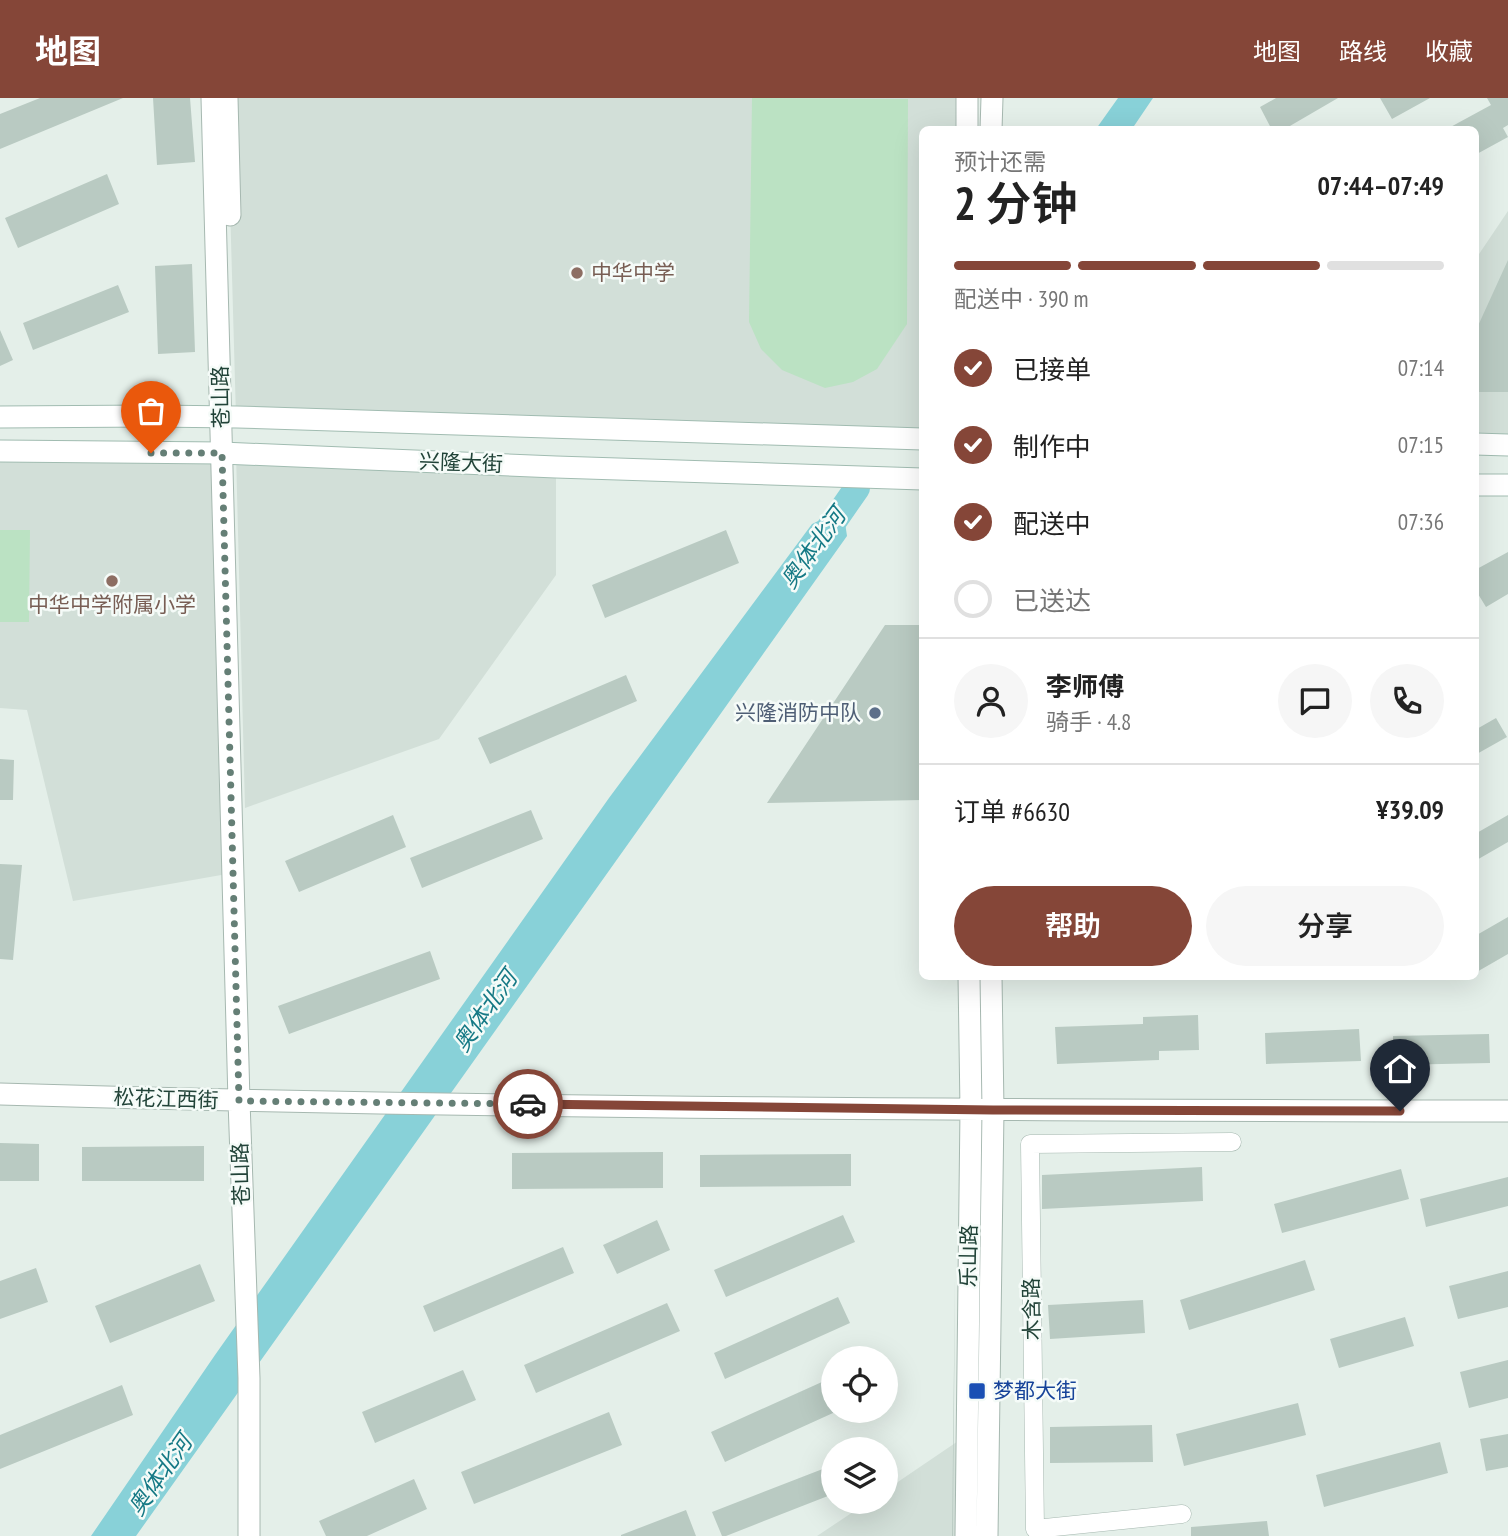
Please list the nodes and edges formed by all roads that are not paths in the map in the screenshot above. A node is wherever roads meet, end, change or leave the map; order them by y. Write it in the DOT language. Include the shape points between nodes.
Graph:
graph roads {
  1 [pos="212,98"];
  2 [pos="228,98"];
  3 [pos="967,98"];
  4 [pos="992,98"];
  5 [pos="967,126"];
  6 [pos="991,126"];
  7 [pos="0,417"];
  8 [pos="228,417"];
  9 [pos="919,439"];
  10 [pos="1479,444"];
  11 [pos="1508,444"];
  12 [pos="0,451"];
  13 [pos="229,453"];
  14 [pos="919,479"];
  15 [pos="1479,485"];
  16 [pos="1508,485"];
  17 [pos="970,980"];
  18 [pos="991,980"];
  19 [pos="0,1094"];
  20 [pos="246,1101"];
  21 [pos="971,1109"];
  22 [pos="993,1110"];
  23 [pos="1508,1111"];
  24 [pos="1232,1142"];
  25 [pos="254,1373"];
  26 [pos="1182,1514"];
  27 [pos="249,1536"];
  28 [pos="261,1536"];
  29 [pos="965,1536"];
  30 [pos="987,1536"];
  1 -- 8 [label="street, 苍山路"];
  2 -- 8 [label="street, 苍山路"];
  3 -- 5 [label="street"];
  4 -- 6 [label="street"];
  7 -- 8 [label="street, 兴隆大街"];
  8 -- 9 [label="street, 兴隆大街"];
  8 -- 13 [label="street, 苍山路"];
  10 -- 11 [label="street"];
  12 -- 13 [label="street, 兴隆大街"];
  13 -- 14 [label="street, 兴隆大街"];
  13 -- 20 [label="street, 苍山路"];
  15 -- 16 [label="street"];
  17 -- 21 [label="street, 乐山路"];
  18 -- 22 [label="street, 乐山路"];
  19 -- 20 [label="street, 松花江西街"];
  20 -- 21 [label="street, 松花江西街"];
  20 -- 25 [label="street, 苍山路"];
  21 -- 22 [label="street, 松花江西街"];
  21 -- 29 [label="street, 乐山路"];
  22 -- 23 [label="street, 松花江西街"];
  22 -- 30 [label="street, 乐山路"];
  24 -- 26 [label="street, 木含路" via="1030,1144 1035,1529"];
  25 -- 27 [label="street, 苍山路"];
  25 -- 28 [label="street, 苍山路"];
}
